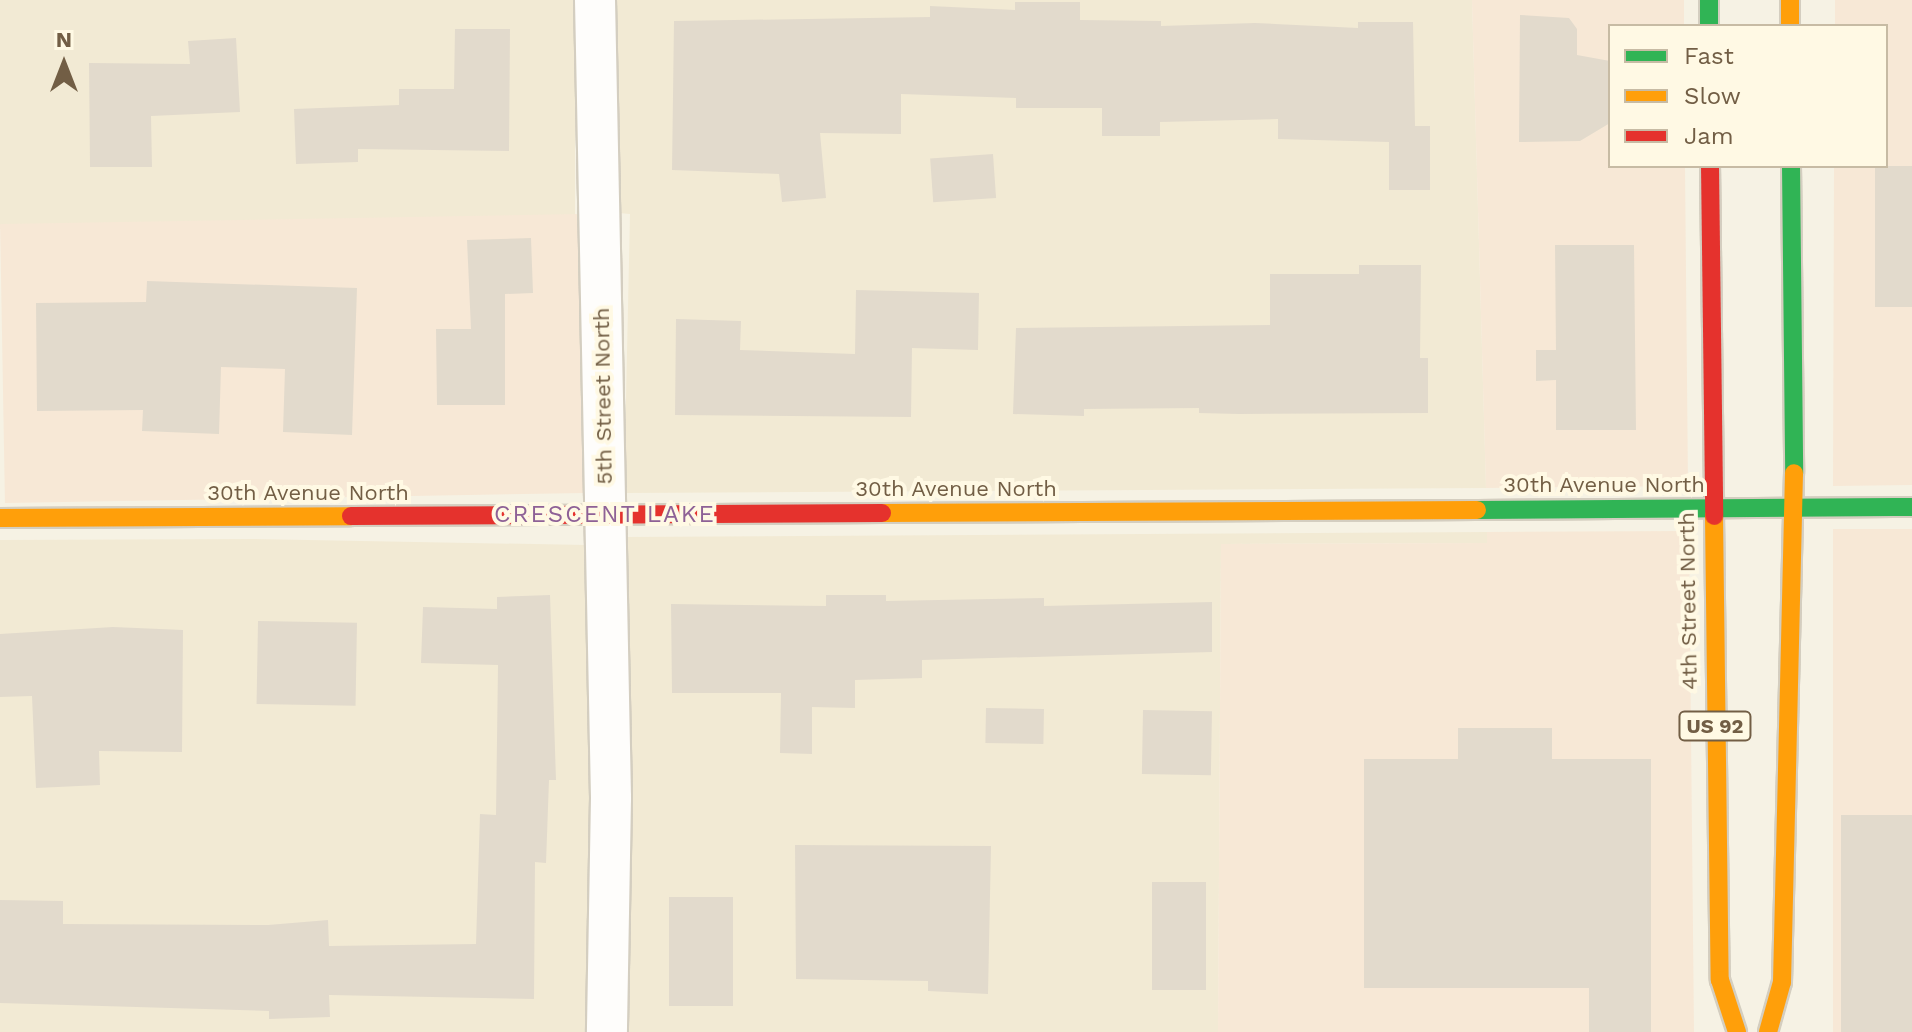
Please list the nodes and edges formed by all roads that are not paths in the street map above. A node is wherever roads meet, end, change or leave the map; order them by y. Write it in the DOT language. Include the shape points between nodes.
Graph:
graph roads {
  1 [pos="595,0"];
  2 [pos="1709,0"];
  3 [pos="1790,0"];
  4 [pos="1709,24"];
  5 [pos="1790,24"];
  6 [pos="1710,168"];
  7 [pos="1791,168"];
  8 [pos="1912,507"];
  9 [pos="1794,508"];
  10 [pos="1710,509"];
  11 [pos="605,515"];
  12 [pos="0,518"];
  13 [pos="607,1032"];
  14 [pos="1737,1032"];
  15 [pos="1768,1032"];
  1 -- 11 [label="street, 5th Street North"];
  2 -- 4 [label="street"];
  3 -- 5 [label="street"];
  6 -- 10 [label="street, 4th Street North / US 92"];
  7 -- 9 [label="street"];
  8 -- 9 [label="street, 30th Avenue North"];
  9 -- 10 [label="street, 30th Avenue North"];
  9 -- 15 [label="street" via="1782,982"];
  10 -- 11 [label="street, 30th Avenue North"];
  10 -- 14 [label="street, 4th Street North / US 92" via="1720,980"];
  11 -- 12 [label="street, 30th Avenue North"];
  11 -- 13 [label="street, 5th Street North" via="611,798"];
}
